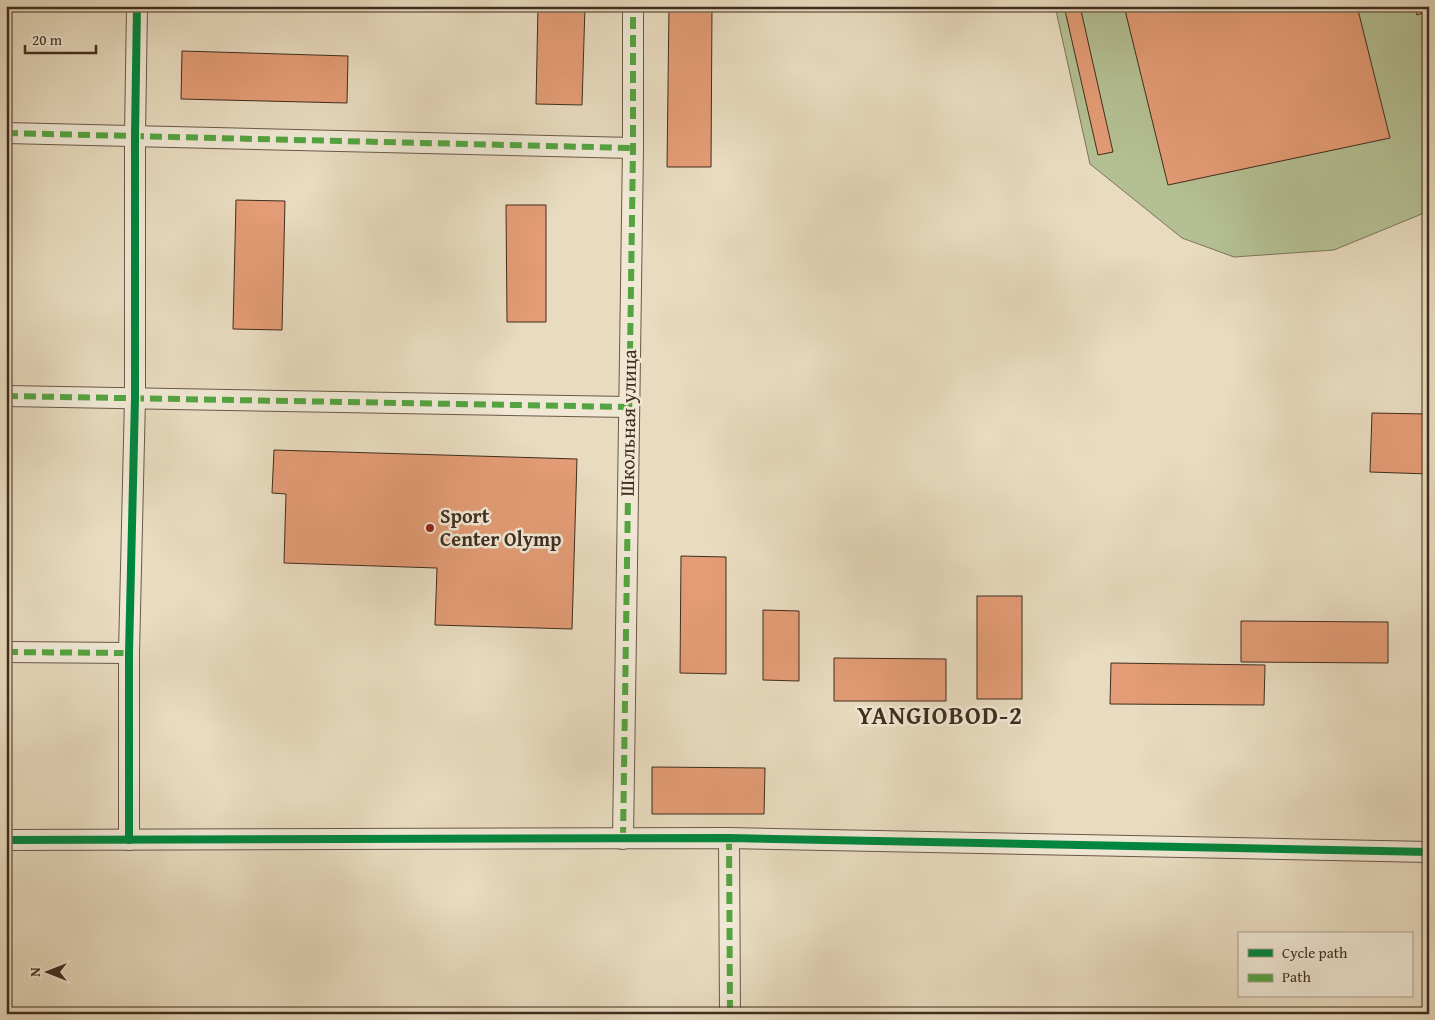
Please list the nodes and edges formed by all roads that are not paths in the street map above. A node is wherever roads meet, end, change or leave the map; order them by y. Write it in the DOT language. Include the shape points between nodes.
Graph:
graph roads {
  1 [pos="137,6"];
  2 [pos="633,6"];
  3 [pos="6,133"];
  4 [pos="135,135"];
  5 [pos="633,148"];
  6 [pos="6,396"];
  7 [pos="135,398"];
  8 [pos="628,407"];
  9 [pos="6,652"];
  10 [pos="129,653"];
  11 [pos="729,838"];
  12 [pos="6,840"];
  13 [pos="129,840"];
  14 [pos="623,840"];
  15 [pos="1429,852"];
  16 [pos="730,1014"];
  1 -- 4 [label="street"];
  2 -- 5 [label="street, Школьная улица"];
  3 -- 4 [label="street"];
  4 -- 5 [label="street"];
  4 -- 7 [label="street"];
  5 -- 8 [label="street, Школьная улица"];
  6 -- 7 [label="street"];
  7 -- 8 [label="street"];
  7 -- 10 [label="street"];
  8 -- 14 [label="street, Школьная улица"];
  9 -- 10 [label="street"];
  10 -- 13 [label="street"];
  11 -- 14 [label="street"];
  11 -- 15 [label="street"];
  11 -- 16 [label="street"];
  12 -- 13 [label="street"];
  13 -- 14 [label="street"];
}
